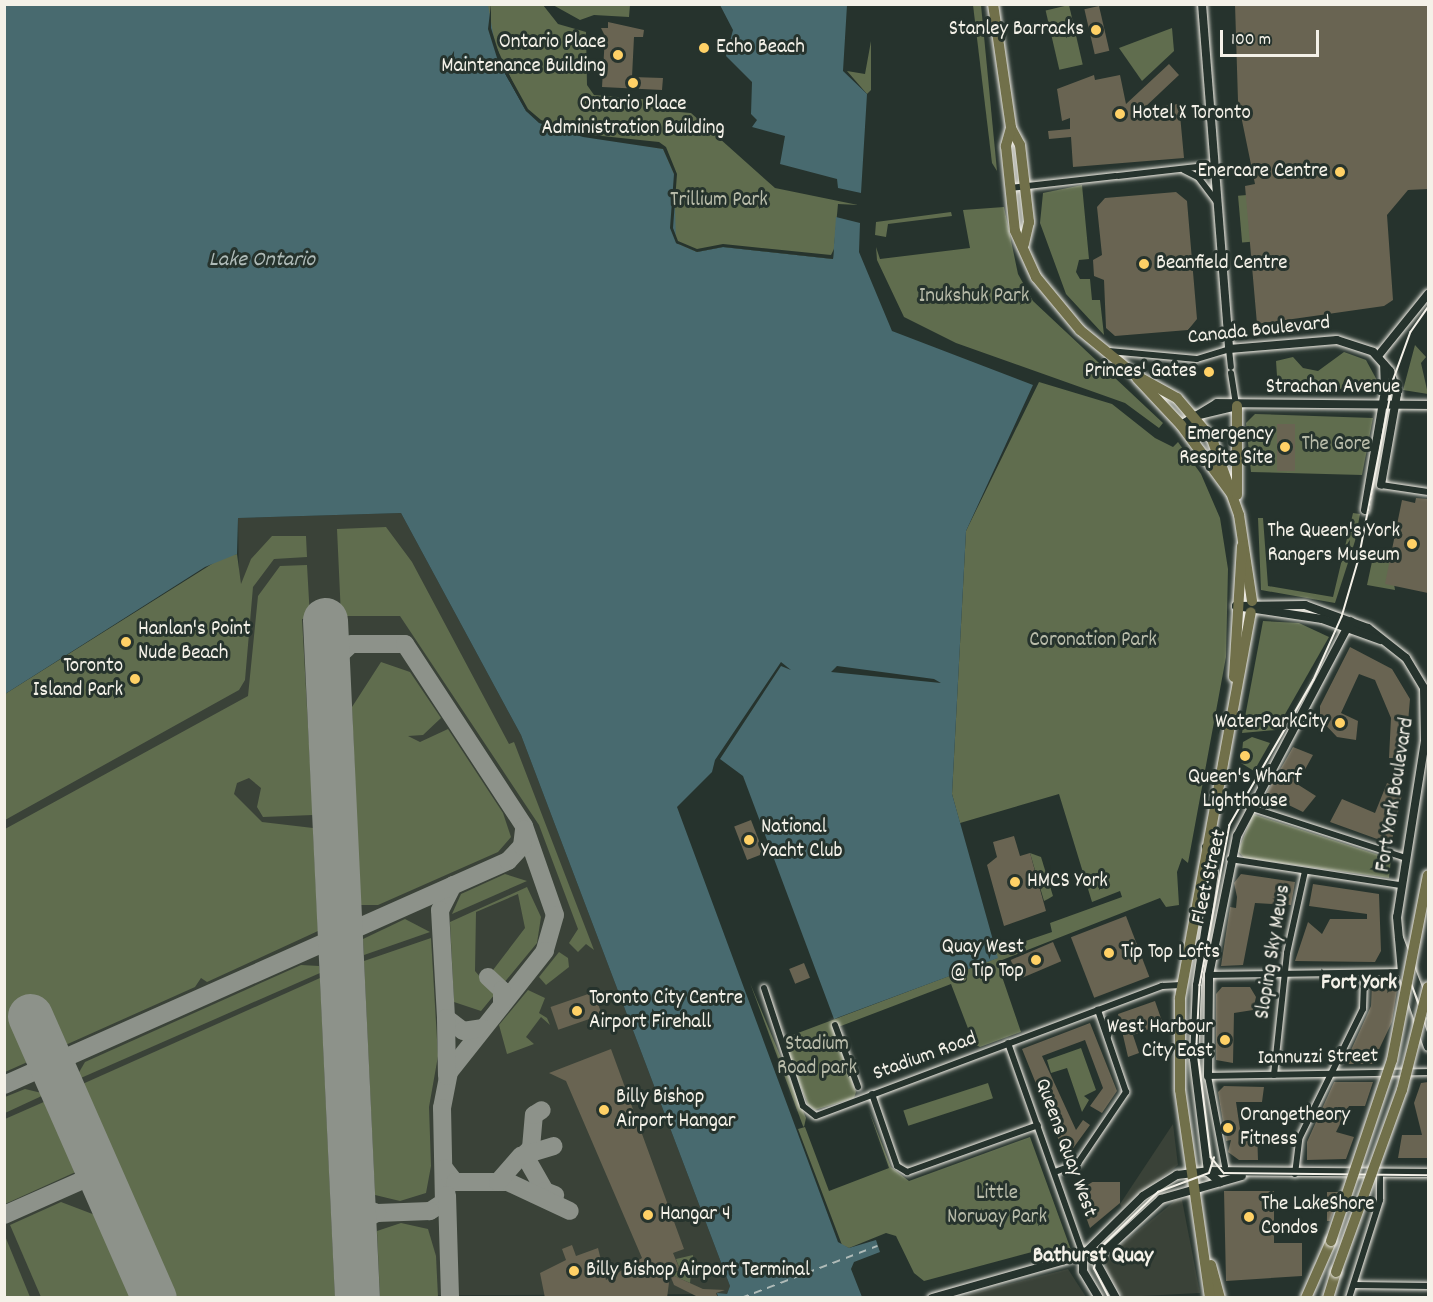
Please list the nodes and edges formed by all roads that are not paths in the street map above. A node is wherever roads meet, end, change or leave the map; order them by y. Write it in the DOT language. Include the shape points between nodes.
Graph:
graph roads {
  1 [pos="993,4"];
  2 [pos="1202,4"];
  3 [pos="1011,128"];
  4 [pos="1214,165"];
  5 [pos="1183,170"];
  6 [pos="1025,186"];
  7 [pos="1011,188"];
  8 [pos="1217,202"];
  9 [pos="1024,244"];
  10 [pos="1428,294"];
  11 [pos="1229,349"];
  12 [pos="1105,351"];
  13 [pos="1378,356"];
  14 [pos="1384,365"];
  15 [pos="1135,375"];
  16 [pos="1382,405"];
  17 [pos="1395,405"];
  18 [pos="1428,405"];
  19 [pos="1237,406"];
  20 [pos="1195,416"];
  21 [pos="1181,425"];
  22 [pos="1381,485"];
  23 [pos="1428,492"];
  24 [pos="1234,500"];
  25 [pos="1365,510"];
  26 [pos="1243,540"];
  27 [pos="1236,606"];
  28 [pos="1252,607"];
  29 [pos="1351,621"];
  30 [pos="1347,630"];
  31 [pos="1381,640"];
  32 [pos="1234,681"];
  33 [pos="1248,807"];
  34 [pos="1205,845"];
  35 [pos="1406,858"];
  36 [pos="1230,859"];
  37 [pos="1305,871"];
  38 [pos="1428,875"];
  39 [pos="1400,885"];
  40 [pos="1398,937"];
  41 [pos="1402,972"];
  42 [pos="1364,974"];
  43 [pos="1209,975"];
  44 [pos="1284,975"];
  45 [pos="1181,984"];
  46 [pos="1428,987"];
  47 [pos="764,988"];
  48 [pos="1098,1010"];
  49 [pos="1428,1014"];
  50 [pos="835,1025"];
  51 [pos="1008,1043"];
  52 [pos="1428,1047"];
  53 [pos="1428,1072"];
  54 [pos="1329,1073"];
  55 [pos="1274,1075"];
  56 [pos="1208,1076"];
  57 [pos="858,1088"];
  58 [pos="872,1094"];
  59 [pos="1038,1125"];
  60 [pos="1225,1166"];
  61 [pos="1208,1171"];
  62 [pos="1055,1172"];
  63 [pos="1193,1172"];
  64 [pos="1428,1173"];
  65 [pos="1295,1174"];
  66 [pos="1380,1174"];
  67 [pos="1245,1175"];
  68 [pos="1220,1182"];
  69 [pos="1195,1188"];
  70 [pos="1331,1241"];
  71 [pos="1204,1244"];
  72 [pos="1083,1255"];
  73 [pos="1095,1260"];
  74 [pos="1354,1285"];
  75 [pos="1428,1286"];
  76 [pos="932,1298"];
  77 [pos="1099,1298"];
  78 [pos="1116,1298"];
  79 [pos="1210,1298"];
  80 [pos="1220,1298"];
  81 [pos="1306,1298"];
  82 [pos="1314,1298"];
  83 [pos="1329,1298"];
  84 [pos="1349,1298"];
  1 -- 3 [label="highway"];
  2 -- 4 [label="street"];
  3 -- 6 [label="highway" via="1020,146"];
  3 -- 7 [label="highway"];
  4 -- 5 [label="street"];
  4 -- 8 [label="street"];
  5 -- 6 [label="street"];
  5 -- 8 [label="street" via="1198,177"];
  6 -- 7 [label="street"];
  6 -- 9 [label="highway" via="1029,222"];
  7 -- 9 [label="highway" via="1015,231"];
  8 -- 11 [label="street"];
  9 -- 12 [label="highway" via="1056,306"];
  10 -- 13 [label="street"];
  11 -- 12 [label="street, Canada Boulevard" via="1197,359"];
  11 -- 13 [label="street, Canada Boulevard" via="1337,340 1356,343"];
  11 -- 19 [label="street"];
  12 -- 15 [label="highway"];
  13 -- 14 [label="street"];
  14 -- 16 [label="street"];
  14 -- 17 [label="street" via="1395,385"];
  15 -- 20 [label="highway" via="1177,398"];
  15 -- 21 [label="highway"];
  16 -- 17 [label="street, Strachan Avenue"];
  16 -- 19 [label="street, Strachan Avenue"];
  16 -- 25 [label="street"];
  17 -- 18 [label="street, Strachan Avenue"];
  17 -- 22 [label="street"];
  19 -- 20 [label="street, Strachan Avenue"];
  19 -- 24 [label="highway"];
  20 -- 21 [label="street, Strachan Avenue"];
  20 -- 24 [label="highway" via="1222,456"];
  21 -- 24 [label="highway"];
  22 -- 23 [label="street"];
  24 -- 26 [label="highway"];
  26 -- 27 [label="highway"];
  26 -- 28 [label="highway"];
  27 -- 28 [label="street, Fort York Boulevard"];
  27 -- 32 [label="highway"];
  28 -- 29 [label="street, Fort York Boulevard" via="1305,605"];
  28 -- 30 [label="street, Fort York Boulevard" via="1302,615"];
  28 -- 32 [label="highway"];
  29 -- 30 [label="street, Fleet Street"];
  29 -- 31 [label="street, Fort York Boulevard"];
  30 -- 31 [label="street, Fort York Boulevard"];
  30 -- 33 [label="street, Fleet Street" via="1317,693"];
  31 -- 35 [label="street, Fort York Boulevard" via="1409,662 1427,699"];
  32 -- 34 [label="highway"];
  33 -- 35 [label="street"];
  33 -- 36 [label="street, Fleet Street"];
  34 -- 45 [label="highway"];
  34 -- 61 [label="street, Fleet Street" via="1214,873 1197,985 1194,1059"];
  35 -- 39 [label="street, Fort York Boulevard"];
  36 -- 37 [label="street"];
  36 -- 43 [label="street, Fleet Street"];
  37 -- 39 [label="street"];
  37 -- 44 [label="street, Sloping Sky Mews"];
  38 -- 70 [label="highway, bridge" via="1392,1059"];
  39 -- 40 [label="street, Fort York Boulevard"];
  40 -- 41 [label="street, Fort York Boulevard"];
  40 -- 49 [label="street, Fort York Boulevard"];
  41 -- 42 [label="street"];
  41 -- 52 [label="street, Fort York Boulevard"];
  42 -- 44 [label="street"];
  42 -- 54 [label="street" via="1363,1009"];
  43 -- 44 [label="street"];
  43 -- 56 [label="street, Fleet Street"];
  44 -- 55 [label="street, Sloping Sky Mews"];
  45 -- 48 [label="street, Stadium Road"];
  45 -- 63 [label="highway" via="1180,1090"];
  46 -- 83 [label="highway, bridge" via="1402,1090"];
  47 -- 58 [label="street, Stadium Road" via="762,996 808,1114 820,1115"];
  48 -- 51 [label="street, Stadium Road"];
  48 -- 62 [label="street" via="1126,1092 1078,1163"];
  50 -- 57 [label="street"];
  51 -- 58 [label="street, Stadium Road"];
  51 -- 59 [label="street, Queens Quay West"];
  53 -- 54 [label="street, Iannuzzi Street"];
  54 -- 55 [label="street, Iannuzzi Street"];
  54 -- 65 [label="street" via="1299,1139"];
  55 -- 56 [label="street, Iannuzzi Street"];
  56 -- 60 [label="street, Fleet Street"];
  58 -- 59 [label="street" via="897,1166 907,1173"];
  59 -- 62 [label="street, Queens Quay West"];
  61 -- 63 [label="street"];
  61 -- 67 [label="street"];
  61 -- 68 [label="street"];
  62 -- 72 [label="street, Queens Quay West"];
  63 -- 69 [label="highway"];
  63 -- 72 [label="street" via="1158,1184"];
  64 -- 66 [label="street"];
  65 -- 66 [label="street"];
  65 -- 67 [label="street"];
  66 -- 74 [label="street" via="1380,1200"];
  67 -- 68 [label="street"];
  68 -- 69 [label="street"];
  69 -- 71 [label="highway"];
  69 -- 73 [label="street" via="1161,1199"];
  70 -- 81 [label="highway"];
  70 -- 82 [label="highway"];
  71 -- 79 [label="highway"];
  71 -- 80 [label="highway"];
  72 -- 73 [label="street"];
  72 -- 76 [label="street"];
  72 -- 77 [label="street, Queens Quay West" via="1083,1271"];
  73 -- 78 [label="street"];
  74 -- 75 [label="street"];
  74 -- 84 [label="street"];
}
